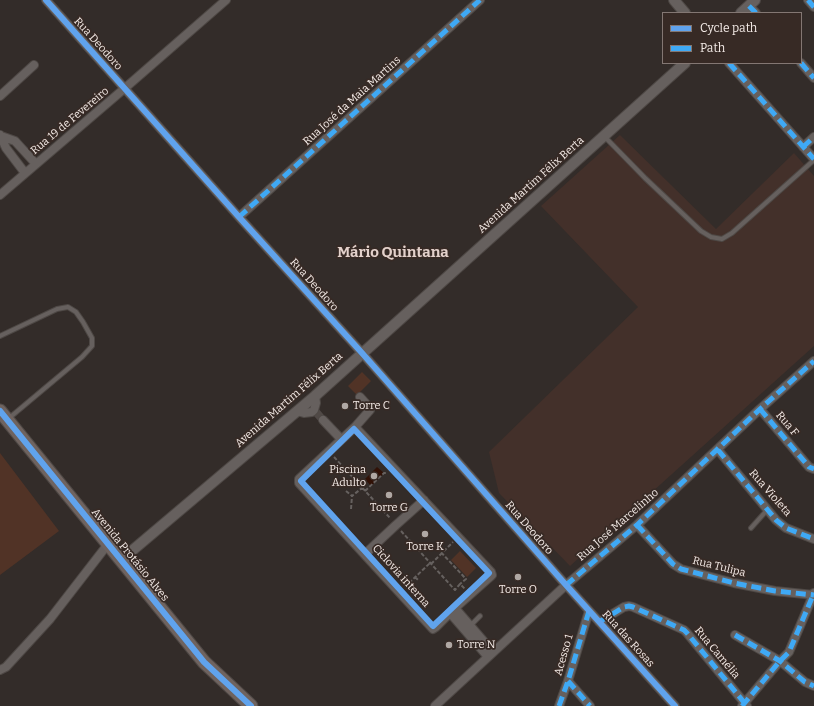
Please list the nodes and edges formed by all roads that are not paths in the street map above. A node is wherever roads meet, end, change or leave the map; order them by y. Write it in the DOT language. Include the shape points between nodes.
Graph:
graph roads {
  1 [pos="46,0"];
  2 [pos="226,0"];
  3 [pos="480,0"];
  4 [pos="674,0"];
  5 [pos="808,0"];
  6 [pos="753,6"];
  7 [pos="814,7"];
  8 [pos="684,12"];
  9 [pos="743,12"];
  10 [pos="684,64"];
  11 [pos="730,64"];
  12 [pos="802,64"];
  13 [pos="34,65"];
  14 [pos="814,78"];
  15 [pos="125,88"];
  16 [pos="0,96"];
  17 [pos="0,135"];
  18 [pos="604,136"];
  19 [pos="814,137"];
  20 [pos="803,147"];
  21 [pos="814,159"];
  22 [pos="36,164"];
  23 [pos="25,173"];
  24 [pos="0,195"];
  25 [pos="240,218"];
  26 [pos="0,336"];
  27 [pos="362,353"];
  28 [pos="814,361"];
  29 [pos="315,396"];
  30 [pos="360,397"];
  31 [pos="760,409"];
  32 [pos="297,411"];
  33 [pos="4,415"];
  34 [pos="322,421"];
  35 [pos="355,426"];
  36 [pos="340,440"];
  37 [pos="718,450"];
  38 [pos="814,469"];
  39 [pos="424,500"];
  40 [pos="768,509"];
  41 [pos="636,525"];
  42 [pos="751,528"];
  43 [pos="814,539"];
  44 [pos="108,544"];
  45 [pos="365,554"];
  46 [pos="121,560"];
  47 [pos="566,585"];
  48 [pos="814,594"];
  49 [pos="589,610"];
  50 [pos="452,611"];
  51 [pos="480,616"];
  52 [pos="599,622"];
  53 [pos="468,628"];
  54 [pos="736,635"];
  55 [pos="490,655"];
  56 [pos="780,661"];
  57 [pos="0,670"];
  58 [pos="568,681"];
  59 [pos="814,686"];
  60 [pos="745,705"];
  61 [pos="251,706"];
  62 [pos="435,706"];
  63 [pos="559,706"];
  64 [pos="590,706"];
  65 [pos="675,706"];
  1 -- 15 [label="street, Rua Deodoro"];
  2 -- 15 [label="street, Rua 19 de Fevereiro"];
  3 -- 25 [label="street, Rua José da Maia Martins"];
  4 -- 8 [label="street"];
  5 -- 7 [label="street"];
  6 -- 9 [label="street"];
  10 -- 18 [label="street, Avenida Martim Félix Berta"];
  11 -- 20 [label="street"];
  12 -- 14 [label="street"];
  13 -- 16 [label="street"];
  15 -- 22 [label="street, Rua 19 de Fevereiro"];
  15 -- 25 [label="street, Rua Deodoro"];
  17 -- 22 [label="street" via="14,141"];
  17 -- 23 [label="street" via="6,148"];
  18 -- 21 [label="lane" via="701,231 711,237 722,239 732,233"];
  18 -- 27 [label="street, Avenida Martim Félix Berta"];
  19 -- 20 [label="street"];
  20 -- 21 [label="street"];
  22 -- 23 [label="street, Rua 19 de Fevereiro"];
  23 -- 24 [label="street, Rua 19 de Fevereiro"];
  25 -- 27 [label="street, Rua Deodoro"];
  26 -- 33 [label="lane" via="57,309 68,308 76,312 92,338 92,346 82,357"];
  27 -- 29 [label="street, Avenida Martim Félix Berta"];
  27 -- 47 [label="street, Rua Deodoro"];
  28 -- 31 [label="street, Rua José Marcelinho"];
  29 -- 32 [label="street, Avenida Martim Félix Berta"];
  29 -- 32 [label="street" via="314,412"];
  30 -- 35 [label="street" via="370,410"];
  31 -- 37 [label="street, Rua José Marcelinho"];
  31 -- 38 [label="street, Rua F" via="809,467"];
  32 -- 46 [label="street, Avenida Martim Félix Berta"];
  33 -- 44 [label="main road, Avenida Protásio Alves"];
  34 -- 36 [label="street"];
  35 -- 36 [label="street"];
  35 -- 39 [label="street"];
  36 -- 45 [label="street" via="298,481"];
  37 -- 40 [label="street, Rua Violeta"];
  37 -- 41 [label="street, Rua José Marcelinho"];
  39 -- 45 [label="street"];
  39 -- 50 [label="street" via="492,575"];
  40 -- 42 [label="lane"];
  40 -- 43 [label="street, Rua Violeta" via="786,528"];
  41 -- 47 [label="street, Rua José Marcelinho"];
  41 -- 48 [label="street, Rua Tulipa" via="673,564 681,569 741,585"];
  44 -- 46 [label="main road, Avenida Protásio Alves"];
  44 -- 57 [label="street" via="50,619 6,667"];
  45 -- 50 [label="street" via="433,629"];
  46 -- 61 [label="main road, Avenida Protásio Alves" via="204,662"];
  47 -- 49 [label="street, Rua das Rosas"];
  47 -- 55 [label="street, Rua José Marcelinho"];
  48 -- 56 [label="street" via="790,650"];
  49 -- 52 [label="street, Rua das Rosas"];
  49 -- 58 [label="street, Acesso 1"];
  50 -- 53 [label="street"];
  51 -- 53 [label="lane"];
  52 -- 60 [label="street, Rua Camélia" via="629,606 684,630"];
  52 -- 65 [label="street, Rua das Rosas"];
  53 -- 55 [label="street"];
  54 -- 56 [label="street"];
  55 -- 62 [label="street, Rua José Marcelinho"];
  56 -- 59 [label="street" via="805,682"];
  56 -- 60 [label="street"];
  58 -- 63 [label="street, Acesso 1"];
  58 -- 64 [label="street"];
}
